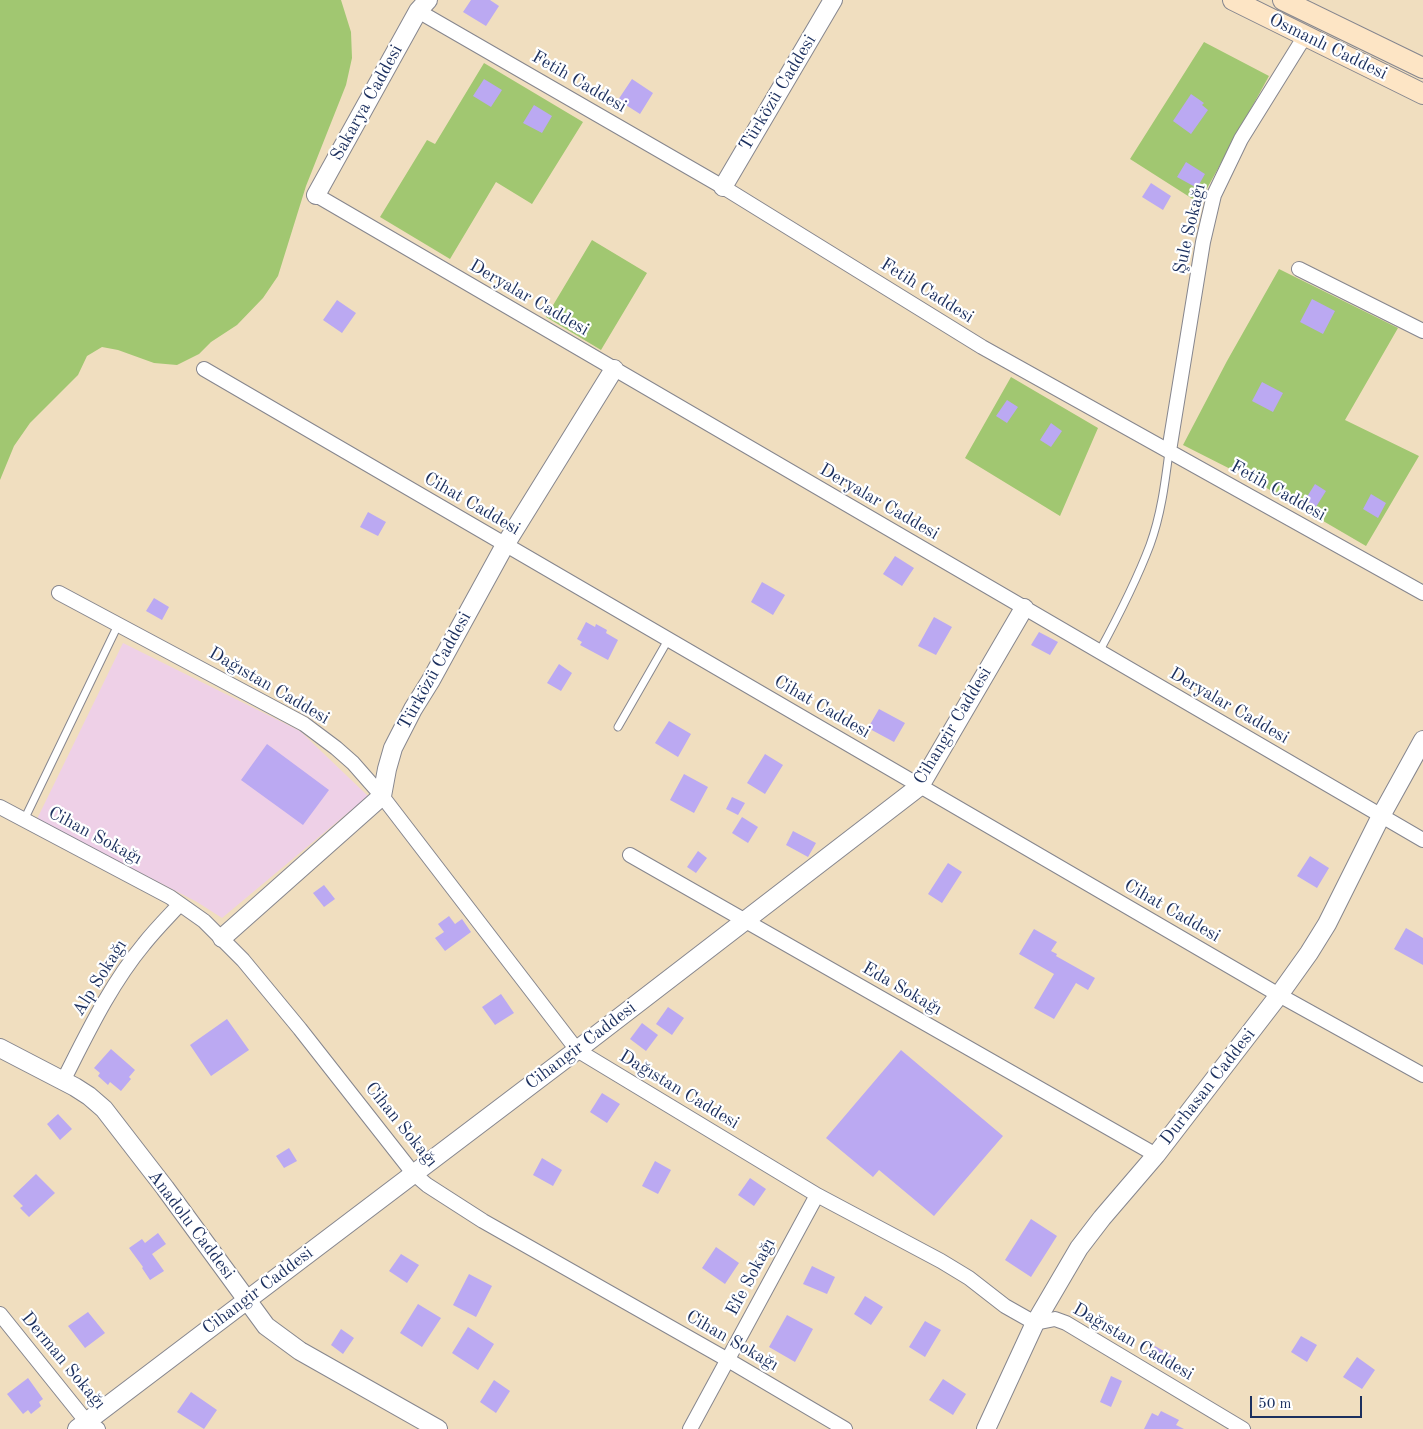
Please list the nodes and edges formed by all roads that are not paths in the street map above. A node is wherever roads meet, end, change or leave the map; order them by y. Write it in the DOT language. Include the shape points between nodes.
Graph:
graph roads {
  1 [pos="834,0"];
  2 [pos="1233,0"];
  3 [pos="1283,0"];
  4 [pos="422,4"];
  5 [pos="1305,36"];
  6 [pos="1423,68"];
  7 [pos="1423,94"];
  8 [pos="723,187"];
  9 [pos="316,196"];
  10 [pos="1299,269"];
  11 [pos="1423,331"];
  12 [pos="204,369"];
  13 [pos="614,369"];
  14 [pos="1170,451"];
  15 [pos="505,545"];
  16 [pos="59,593"];
  17 [pos="1423,593"];
  18 [pos="1024,608"];
  19 [pos="118,625"];
  20 [pos="668,640"];
  21 [pos="1099,652"];
  22 [pos="618,727"];
  23 [pos="1423,740"];
  24 [pos="920,786"];
  25 [pos="382,796"];
  26 [pos="0,807"];
  27 [pos="1381,816"];
  28 [pos="24,820"];
  29 [pos="1423,840"];
  30 [pos="630,855"];
  31 [pos="180,904"];
  32 [pos="745,920"];
  33 [pos="222,938"];
  34 [pos="1280,995"];
  35 [pos="0,1048"];
  36 [pos="577,1050"];
  37 [pos="1423,1075"];
  38 [pos="63,1081"];
  39 [pos="1156,1155"];
  40 [pos="414,1173"];
  41 [pos="817,1195"];
  42 [pos="247,1300"];
  43 [pos="0,1314"];
  44 [pos="1035,1323"];
  45 [pos="728,1360"];
  46 [pos="87,1426"];
  47 [pos="438,1429"];
  48 [pos="690,1429"];
  49 [pos="846,1429"];
  50 [pos="986,1429"];
  51 [pos="1243,1429"];
  1 -- 8 [label="street, Türközü Caddesi"];
  2 -- 5 [label="main road, Osmanlı Caddesi"];
  3 -- 6 [label="main road, Osmanlı Caddesi"];
  4 -- 8 [label="street, Fetih Caddesi"];
  4 -- 9 [label="street, Sakarya Caddesi"];
  5 -- 7 [label="main road, Osmanlı Caddesi"];
  5 -- 14 [label="street, Şule Sokağı" via="1241,139 1214,195 1203,242"];
  8 -- 14 [label="street, Fetih Caddesi" via="982,348"];
  9 -- 13 [label="street, Deryalar Caddesi"];
  10 -- 11 [label="street"];
  12 -- 15 [label="street, Cihat Caddesi"];
  13 -- 15 [label="street, Türközü Caddesi"];
  13 -- 18 [label="street, Deryalar Caddesi"];
  14 -- 17 [label="street, Fetih Caddesi"];
  14 -- 21 [label="lane" via="1151,544"];
  15 -- 20 [label="street, Cihat Caddesi"];
  15 -- 25 [label="street, Türközü Caddesi" via="393,748"];
  16 -- 19 [label="street, Dağıstan Caddesi"];
  18 -- 21 [label="street, Deryalar Caddesi"];
  18 -- 24 [label="street, Cihangir Caddesi"];
  19 -- 25 [label="street, Dağıstan Caddesi" via="304,724 353,763"];
  19 -- 28 [label="lane"];
  20 -- 22 [label="lane"];
  20 -- 24 [label="street, Cihat Caddesi"];
  21 -- 27 [label="street, Deryalar Caddesi"];
  23 -- 27 [label="street, Durhasan Caddesi"];
  24 -- 32 [label="street, Cihangir Caddesi"];
  24 -- 34 [label="street, Cihat Caddesi"];
  25 -- 33 [label="street"];
  25 -- 36 [label="street, Dağıstan Caddesi"];
  26 -- 28 [label="street, Cihan Sokağı"];
  27 -- 29 [label="street, Deryalar Caddesi"];
  27 -- 34 [label="street, Durhasan Caddesi" via="1327,924"];
  28 -- 31 [label="street, Cihan Sokağı"];
  30 -- 32 [label="street, Eda Sokağı"];
  31 -- 33 [label="street, Cihan Sokağı"];
  31 -- 38 [label="street, Alp Sokağı" via="144,944 118,980"];
  32 -- 36 [label="street, Cihangir Caddesi"];
  32 -- 39 [label="street, Eda Sokağı"];
  33 -- 40 [label="street, Cihan Sokağı" via="300,1029"];
  34 -- 37 [label="street, Cihat Caddesi"];
  34 -- 39 [label="street, Durhasan Caddesi"];
  35 -- 38 [label="street, Anadolu Caddesi"];
  36 -- 40 [label="street, Cihangir Caddesi"];
  36 -- 41 [label="street, Dağıstan Caddesi"];
  38 -- 42 [label="street, Anadolu Caddesi" via="104,1109"];
  39 -- 44 [label="street, Durhasan Caddesi" via="1079,1248"];
  40 -- 42 [label="street, Cihangir Caddesi"];
  40 -- 45 [label="street, Cihan Sokağı" via="427,1185 484,1221"];
  41 -- 44 [label="street, Dağıstan Caddesi" via="941,1261"];
  41 -- 45 [label="street, Efe Sokağı"];
  42 -- 46 [label="street, Cihangir Caddesi"];
  42 -- 47 [label="street, Anadolu Caddesi" via="266,1326 300,1352"];
  43 -- 46 [label="street, Derman Sokağı"];
  44 -- 50 [label="street, Durhasan Caddesi"];
  44 -- 51 [label="street, Dağıstan Caddesi" via="1055,1319 1066,1323"];
  45 -- 48 [label="street, Efe Sokağı"];
  45 -- 49 [label="street, Cihan Sokağı"];
}
